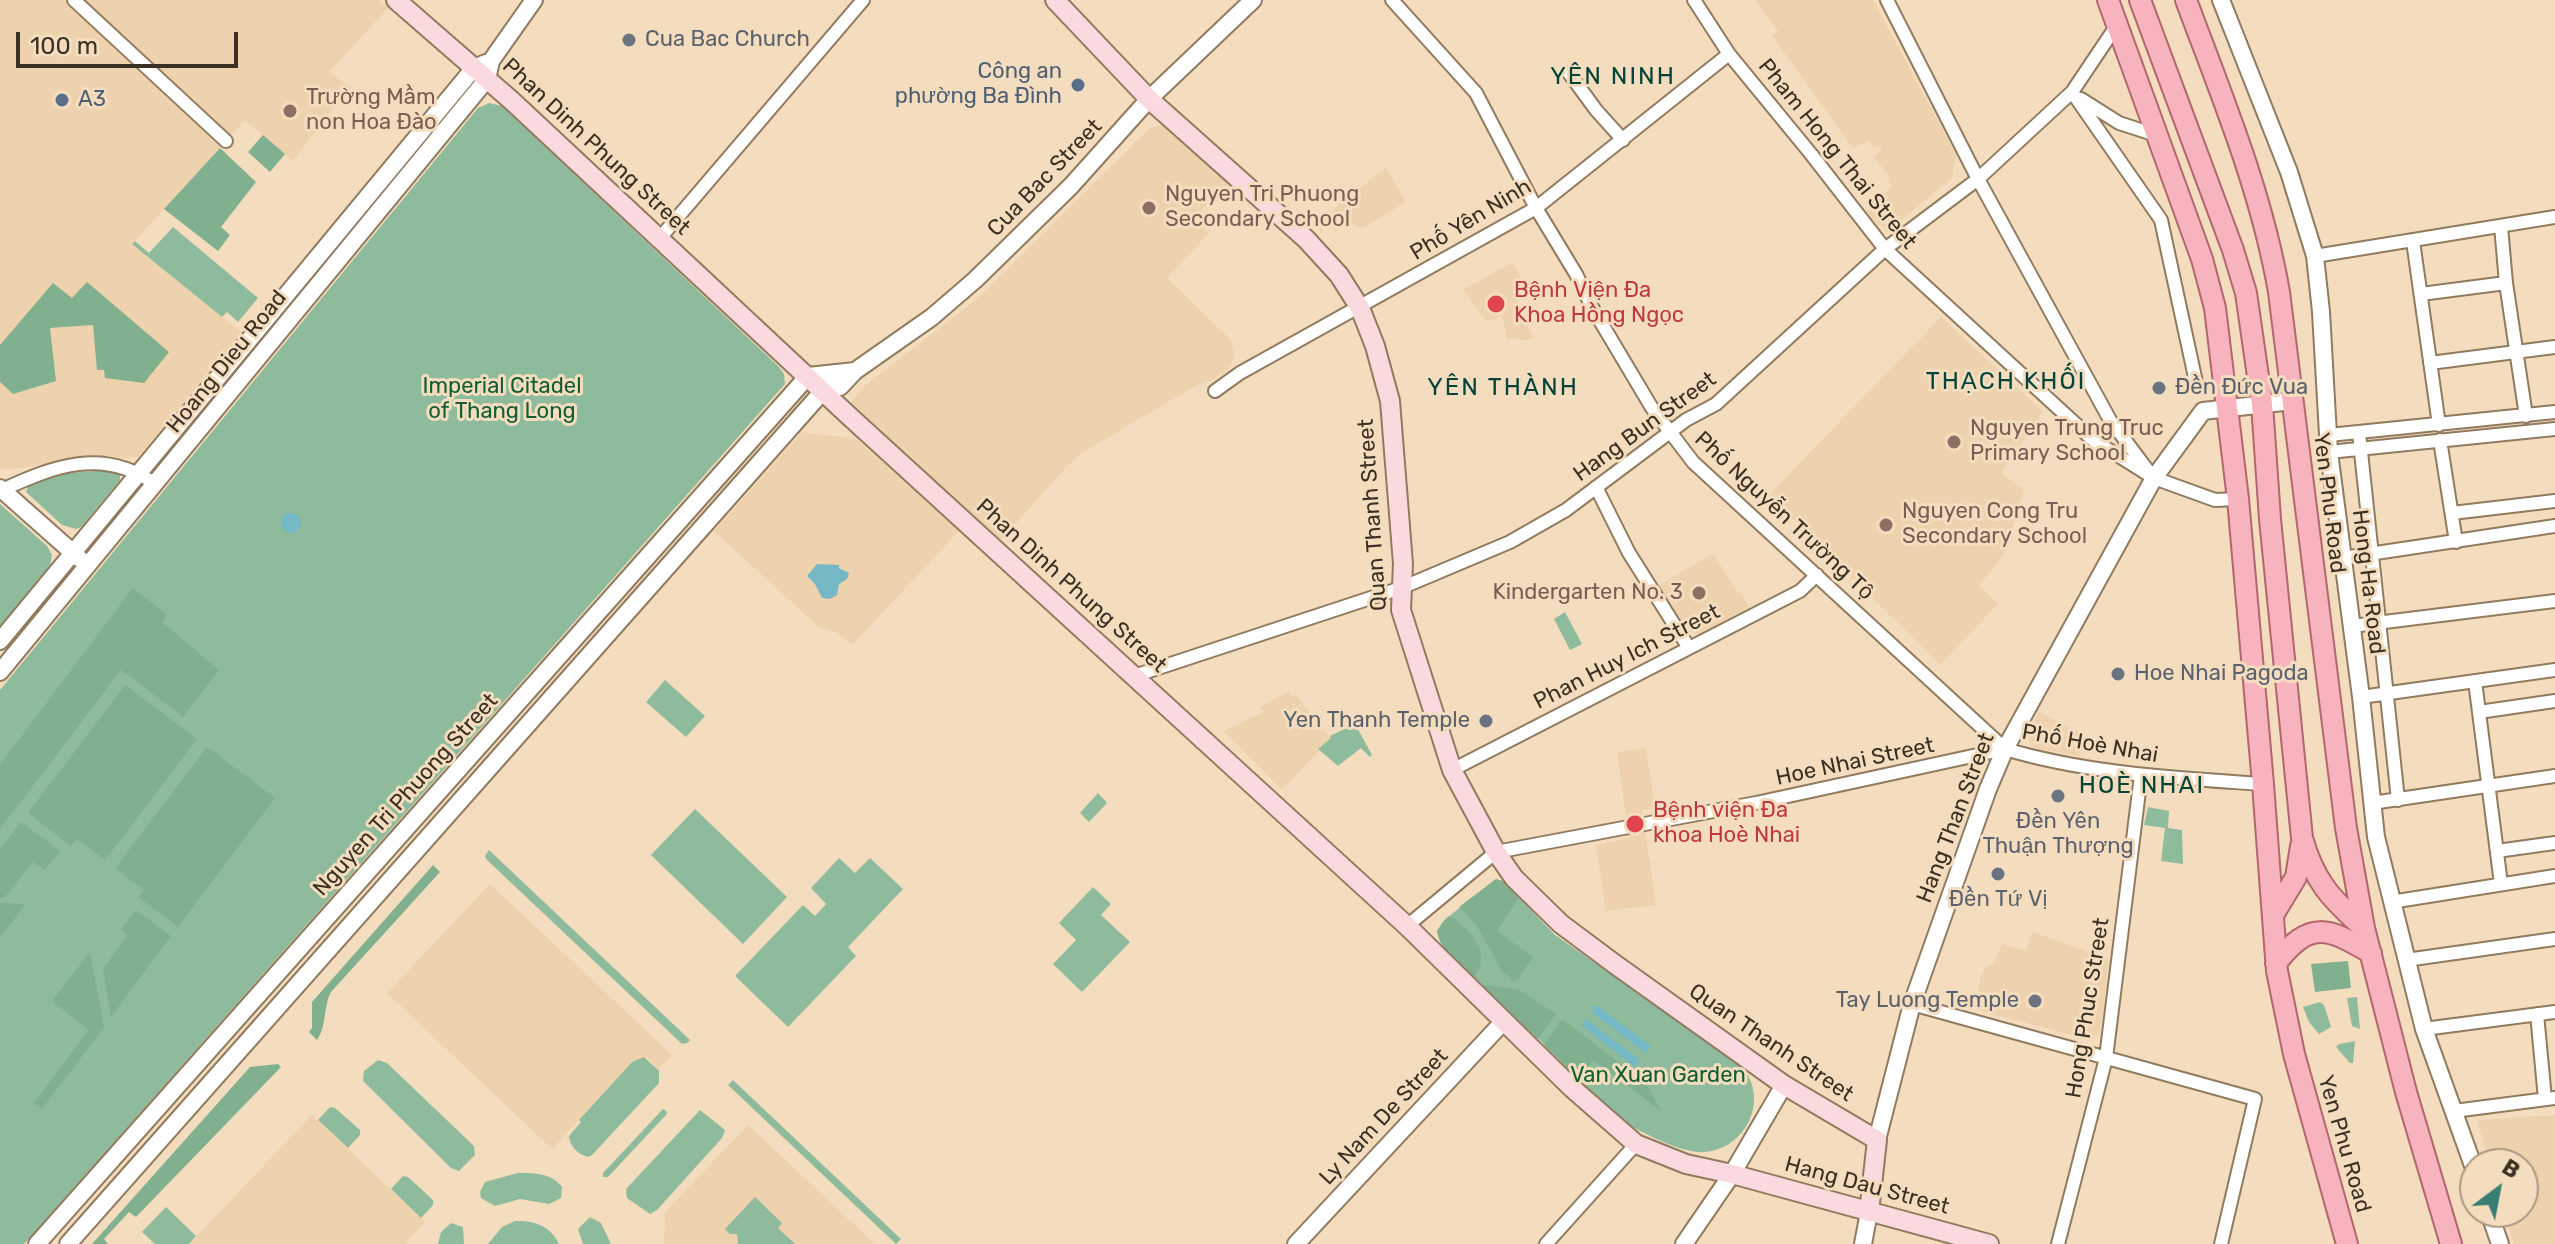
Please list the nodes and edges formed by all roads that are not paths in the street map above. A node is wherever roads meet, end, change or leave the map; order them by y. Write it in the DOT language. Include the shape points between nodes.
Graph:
graph roads {
  1 [pos="74,0"];
  2 [pos="396,0"];
  3 [pos="534,0"];
  4 [pos="863,0"];
  5 [pos="1055,0"];
  6 [pos="1253,0"];
  7 [pos="1392,0"];
  8 [pos="1694,0"];
  9 [pos="1887,0"];
  10 [pos="2108,0"];
  11 [pos="2140,0"];
  12 [pos="2186,0"];
  13 [pos="2221,0"];
  14 [pos="2117,25"];
  15 [pos="1729,54"];
  16 [pos="484,69"];
  17 [pos="1569,73"];
  18 [pos="2072,92"];
  19 [pos="1149,99"];
  20 [pos="2156,135"];
  21 [pos="1623,140"];
  22 [pos="226,141"];
  23 [pos="1978,179"];
  24 [pos="1536,208"];
  25 [pos="2555,217"];
  26 [pos="2501,226"];
  27 [pos="339,231"];
  28 [pos="660,238"];
  29 [pos="2413,241"];
  30 [pos="353,243"];
  31 [pos="1885,249"];
  32 [pos="2315,256"];
  33 [pos="2506,283"];
  34 [pos="2421,294"];
  35 [pos="1360,308"];
  36 [pos="2555,347"];
  37 [pos="2518,352"];
  38 [pos="2430,363"];
  39 [pos="855,371"];
  40 [pos="808,376"];
  41 [pos="2196,382"];
  42 [pos="823,391"];
  43 [pos="1215,391"];
  44 [pos="2292,401"];
  45 [pos="2262,404"];
  46 [pos="2228,408"];
  47 [pos="2555,412"];
  48 [pos="2526,416"];
  49 [pos="2110,420"];
  50 [pos="2439,425"];
  51 [pos="2555,429"];
  52 [pos="1669,432"];
  53 [pos="2359,433"];
  54 [pos="2093,440"];
  55 [pos="2440,440"];
  56 [pos="2329,444"];
  57 [pos="2360,448"];
  58 [pos="139,473"];
  59 [pos="2154,478"];
  60 [pos="155,484"];
  61 [pos="1596,487"];
  62 [pos="1,489"];
  63 [pos="2238,499"];
  64 [pos="2555,501"];
  65 [pos="2452,513"];
  66 [pos="2555,526"];
  67 [pos="2456,542"];
  68 [pos="73,553"];
  69 [pos="2371,556"];
  70 [pos="2343,558"];
  71 [pos="88,566"];
  72 [pos="1817,575"];
  73 [pos="1401,588"];
  74 [pos="2555,601"];
  75 [pos="2379,623"];
  76 [pos="2352,626"];
  77 [pos="0,641"];
  78 [pos="1689,648"];
  79 [pos="2555,670"];
  80 [pos="0,672"];
  81 [pos="1134,676"];
  82 [pos="2475,681"];
  83 [pos="2386,693"];
  84 [pos="2361,697"];
  85 [pos="2555,701"];
  86 [pos="2479,712"];
  87 [pos="2005,749"];
  88 [pos="1452,770"];
  89 [pos="2141,775"];
  90 [pos="2555,776"];
  91 [pos="2263,784"];
  92 [pos="2489,786"];
  93 [pos="2398,800"];
  94 [pos="2372,803"];
  95 [pos="2302,838"];
  96 [pos="2555,843"];
  97 [pos="2497,851"];
  98 [pos="1496,852"];
  99 [pos="2555,876"];
  100 [pos="2501,884"];
  101 [pos="2391,902"];
  102 [pos="2273,915"];
  103 [pos="1407,926"];
  104 [pos="2364,928"];
  105 [pos="2555,939"];
  106 [pos="2371,953"];
  107 [pos="2406,960"];
  108 [pos="2276,963"];
  109 [pos="1912,1004"];
  110 [pos="2555,1012"];
  111 [pos="2537,1014"];
  112 [pos="1504,1021"];
  113 [pos="2424,1029"];
  114 [pos="2555,1042"];
  115 [pos="2540,1044"];
  116 [pos="2106,1058"];
  117 [pos="1784,1085"];
  118 [pos="2550,1099"];
  119 [pos="2454,1111"];
  120 [pos="1877,1140"];
  121 [pos="1636,1144"];
  122 [pos="2467,1148"];
  123 [pos="1732,1174"];
  124 [pos="1869,1212"];
  125 [pos="37,1244"];
  126 [pos="68,1244"];
  127 [pos="1296,1244"];
  128 [pos="1546,1244"];
  129 [pos="1684,1244"];
  130 [pos="1863,1244"];
  131 [pos="1989,1244"];
  132 [pos="2058,1244"];
  133 [pos="2221,1244"];
  134 [pos="2347,1244"];
  135 [pos="2451,1244"];
  1 -- 22 [label="street"];
  2 -- 16 [label="main road, Phan Dinh Phung Street"];
  3 -- 16 [label="street"];
  4 -- 28 [label="street"];
  5 -- 19 [label="main road, Quan Thanh Street"];
  6 -- 19 [label="street, Cua Bac Street"];
  7 -- 24 [label="street, Phố Nguyễn Trường Tộ" via="1476,93"];
  8 -- 15 [label="street, Pham Hong Thai Street"];
  9 -- 23 [label="street"];
  10 -- 14 [label="main road, Yen Phu Road"];
  11 -- 45 [label="main road" via="2246,293"];
  12 -- 44 [label="main road, Yen Phu Road" via="2269,237"];
  13 -- 32 [label="street, Hong Ha Road" via="2284,158"];
  14 -- 18 [label="street, Hang Bun Street"];
  14 -- 20 [label="main road, Yen Phu Road"];
  15 -- 21 [label="street, Phố Yên Ninh"];
  15 -- 31 [label="street, Pham Hong Thai Street"];
  16 -- 27 [label="street, Hoang Dieu Road"];
  16 -- 28 [label="main road, Phan Dinh Phung Street"];
  16 -- 30 [label="street, Hoang Dieu Road"];
  17 -- 21 [label="street"];
  18 -- 20 [label="street" via="2108,118"];
  18 -- 23 [label="street, Hang Bun Street"];
  18 -- 41 [label="street" via="2161,220"];
  19 -- 35 [label="main road, Quan Thanh Street" via="1306,239"];
  19 -- 39 [label="street, Cua Bac Street" via="1071,186 975,280"];
  20 -- 46 [label="main road, Yen Phu Road" via="2209,282"];
  21 -- 24 [label="street, Phố Yên Ninh"];
  23 -- 31 [label="street, Hang Bun Street"];
  23 -- 49 [label="street"];
  24 -- 35 [label="street, Phố Yên Ninh"];
  24 -- 52 [label="street, Phố Nguyễn Trường Tộ"];
  25 -- 26 [label="street"];
  26 -- 29 [label="street"];
  26 -- 33 [label="street"];
  27 -- 30 [label="street"];
  27 -- 58 [label="street, Hoang Dieu Road"];
  28 -- 40 [label="main road, Phan Dinh Phung Street"];
  29 -- 32 [label="street"];
  29 -- 34 [label="street"];
  30 -- 60 [label="street, Hoang Dieu Road"];
  31 -- 52 [label="street, Hang Bun Street" via="1716,404"];
  31 -- 54 [label="street, Pham Hong Thai Street"];
  32 -- 56 [label="street, Hong Ha Road"];
  33 -- 34 [label="street"];
  33 -- 37 [label="street"];
  34 -- 38 [label="street"];
  35 -- 43 [label="street, Phố Yên Ninh"];
  35 -- 73 [label="main road, Quan Thanh Street" via="1390,401"];
  36 -- 37 [label="street"];
  37 -- 38 [label="street"];
  37 -- 48 [label="street"];
  38 -- 50 [label="street"];
  39 -- 40 [label="street, Cua Bac Street"];
  39 -- 42 [label="street, Cua Bac Street" via="840,387"];
  40 -- 42 [label="main road, Phan Dinh Phung Street"];
  40 -- 125 [label="street, Nguyen Tri Phuong Street"];
  42 -- 81 [label="main road, Phan Dinh Phung Street"];
  42 -- 126 [label="street, Nguyen Tri Phuong Street"];
  44 -- 45 [label="street, Hang Than Street"];
  44 -- 104 [label="main road, Yen Phu Road" via="2344,814"];
  45 -- 46 [label="street, Hang Than Street"];
  45 -- 95 [label="main road"];
  46 -- 59 [label="street, Hang Than Street" via="2203,411"];
  46 -- 63 [label="main road, Yen Phu Road"];
  47 -- 48 [label="street"];
  48 -- 50 [label="street"];
  49 -- 54 [label="street" via="2103,439"];
  49 -- 59 [label="street"];
  50 -- 53 [label="street"];
  51 -- 55 [label="street"];
  52 -- 61 [label="street, Hang Bun Street"];
  52 -- 72 [label="street, Phố Nguyễn Trường Tộ" via="1693,462"];
  53 -- 56 [label="street"];
  53 -- 57 [label="street, Hong Ha Road"];
  54 -- 59 [label="street, Pham Hong Thai Street"];
  55 -- 57 [label="street"];
  55 -- 65 [label="street"];
  56 -- 57 [label="street"];
  56 -- 70 [label="street, Hong Ha Road"];
  57 -- 69 [label="street, Hong Ha Road"];
  58 -- 60 [label="street"];
  58 -- 62 [label="street" via="108,464 70,465"];
  58 -- 68 [label="street, Hoang Dieu Road"];
  59 -- 63 [label="street, Pham Hong Thai Street" via="2213,499"];
  59 -- 87 [label="street, Hang Than Street"];
  60 -- 71 [label="street, Hoang Dieu Road"];
  61 -- 73 [label="street, Hang Bun Street" via="1510,542"];
  61 -- 78 [label="street" via="1629,553"];
  62 -- 68 [label="street"];
  63 -- 91 [label="main road, Yen Phu Road"];
  64 -- 65 [label="street"];
  65 -- 67 [label="street"];
  66 -- 67 [label="street"];
  67 -- 69 [label="street"];
  68 -- 71 [label="street"];
  68 -- 77 [label="street, Hoang Dieu Road"];
  69 -- 70 [label="street"];
  69 -- 75 [label="street, Hong Ha Road"];
  70 -- 76 [label="street, Hong Ha Road"];
  71 -- 80 [label="street, Hoang Dieu Road"];
  72 -- 78 [label="street, Phan Huy Ich Street" via="1800,591"];
  72 -- 87 [label="street, Phố Nguyễn Trường Tộ"];
  73 -- 81 [label="street, Hang Bun Street"];
  73 -- 88 [label="main road, Quan Thanh Street" via="1401,610"];
  74 -- 75 [label="street"];
  75 -- 76 [label="street"];
  75 -- 83 [label="street, Hong Ha Road"];
  76 -- 84 [label="street, Hong Ha Road"];
  78 -- 88 [label="street, Phan Huy Ich Street"];
  79 -- 82 [label="street"];
  81 -- 103 [label="main road, Phan Dinh Phung Street"];
  82 -- 83 [label="street"];
  82 -- 86 [label="street"];
  83 -- 84 [label="street"];
  83 -- 93 [label="street, Hong Ha Road"];
  84 -- 94 [label="street, Hong Ha Road"];
  85 -- 86 [label="street"];
  86 -- 92 [label="street"];
  87 -- 89 [label="street, Phố Hoè Nhai"];
  87 -- 98 [label="street, Hoe Nhai Street"];
  87 -- 109 [label="street, Hang Than Street"];
  88 -- 98 [label="main road, Quan Thanh Street"];
  89 -- 91 [label="street, Phố Hoè Nhai"];
  89 -- 116 [label="street, Hong Phuc Street"];
  90 -- 92 [label="street"];
  91 -- 102 [label="main road, Yen Phu Road"];
  92 -- 93 [label="street"];
  92 -- 97 [label="street"];
  93 -- 94 [label="street"];
  94 -- 101 [label="street, Hong Ha Road"];
  95 -- 102 [label="main road" via="2296,877"];
  95 -- 104 [label="main road" via="2317,879"];
  96 -- 97 [label="street"];
  97 -- 100 [label="street"];
  98 -- 103 [label="street, Hoe Nhai Street"];
  98 -- 117 [label="main road, Quan Thanh Street" via="1514,878 1561,924"];
  99 -- 100 [label="street"];
  100 -- 101 [label="street"];
  101 -- 107 [label="street, Hong Ha Road"];
  102 -- 108 [label="main road, Yen Phu Road"];
  103 -- 112 [label="main road, Phan Dinh Phung Street"];
  104 -- 106 [label="main road, Yen Phu Road"];
  105 -- 107 [label="street"];
  106 -- 108 [label="main road" via="2334,934 2313,933 2295,941"];
  106 -- 135 [label="main road, Yen Phu Road"];
  107 -- 113 [label="street, Hong Ha Road"];
  108 -- 134 [label="main road, Yen Phu Road" via="2294,1054"];
  109 -- 116 [label="street"];
  109 -- 120 [label="street, Hang Than Street"];
  110 -- 111 [label="street"];
  111 -- 113 [label="street"];
  111 -- 115 [label="street"];
  112 -- 121 [label="main road, Phan Dinh Phung Street" via="1599,1115"];
  112 -- 127 [label="street, Ly Nam De Street"];
  113 -- 119 [label="street, Hong Ha Road"];
  114 -- 115 [label="street"];
  115 -- 118 [label="street"];
  116 -- 132 [label="street, Hong Phuc Street"];
  116 -- 133 [label="street" via="2255,1099"];
  117 -- 120 [label="main road, Quan Thanh Street"];
  117 -- 123 [label="street"];
  118 -- 119 [label="street"];
  119 -- 122 [label="street, Hong Ha Road"];
  120 -- 124 [label="main road, Hang Than Street"];
  121 -- 123 [label="main road, Phan Dinh Phung Street" via="1686,1164"];
  121 -- 128 [label="street"];
  123 -- 124 [label="main road, Hang Dau Street"];
  123 -- 129 [label="street"];
  124 -- 130 [label="street"];
  124 -- 131 [label="main road, Hang Dau Street"];
}
